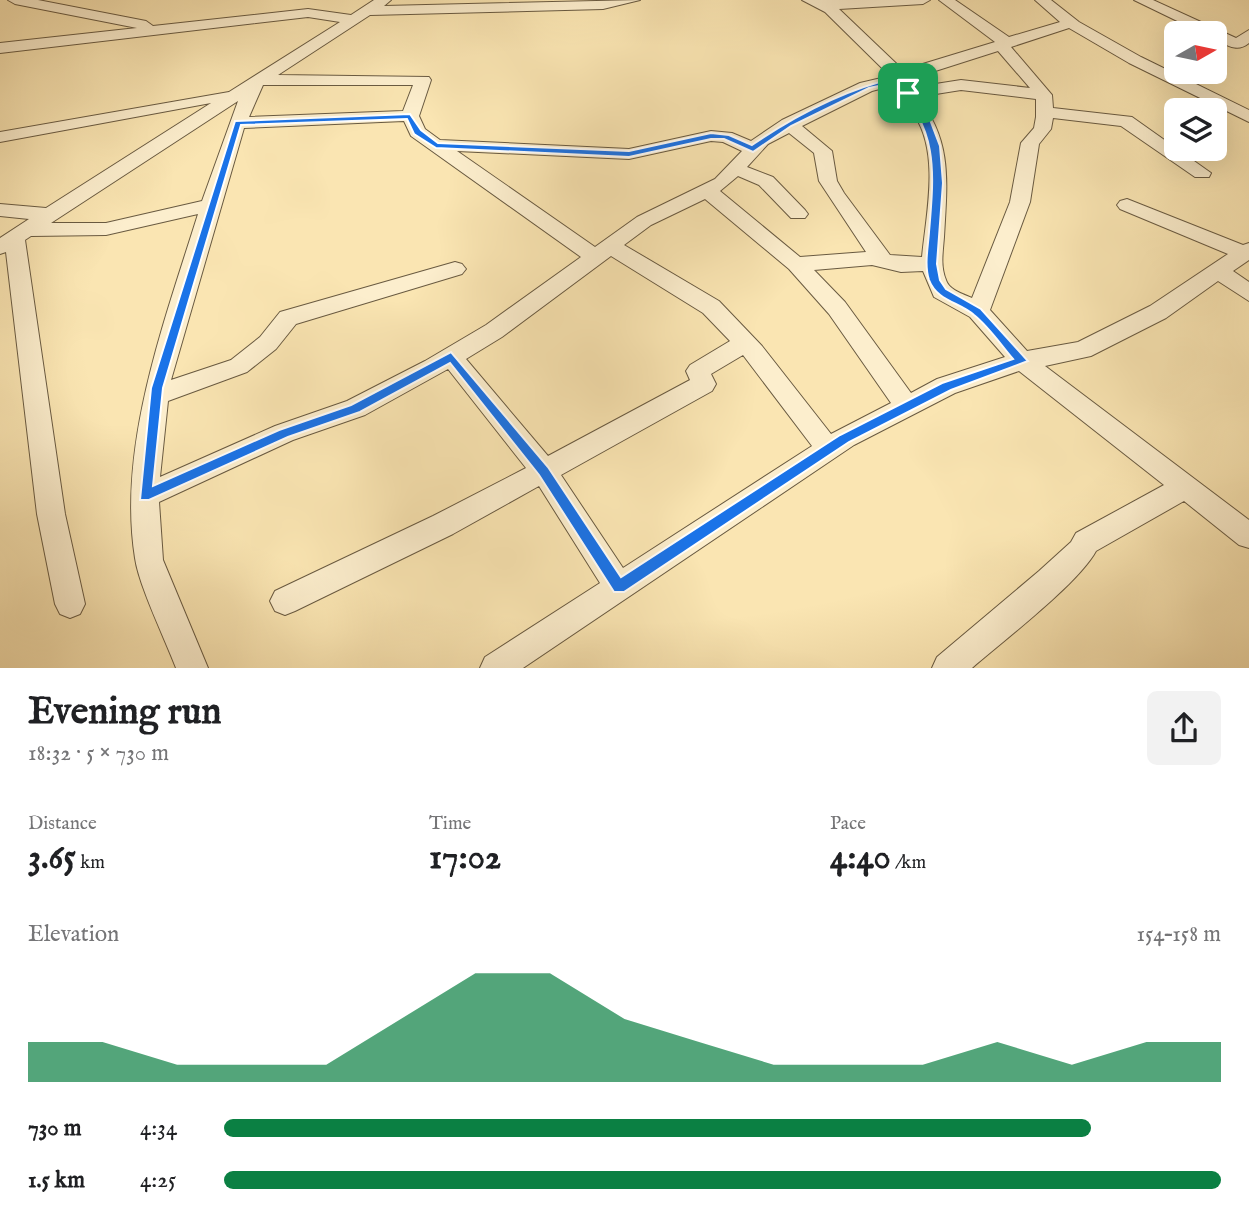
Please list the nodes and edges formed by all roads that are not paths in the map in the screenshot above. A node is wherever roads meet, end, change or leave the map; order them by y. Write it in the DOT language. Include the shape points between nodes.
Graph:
graph roads {
  1 [pos="16,0"];
  2 [pos="328,0"];
  3 [pos="384,0"];
  4 [pos="632,0"];
  5 [pos="923,0"];
  6 [pos="946,0"];
  7 [pos="1071,0"];
  8 [pos="1141,0"];
  9 [pos="789,1"];
  10 [pos="814,2"];
  11 [pos="1046,4"];
  12 [pos="308,13"];
  13 [pos="358,15"];
  14 [pos="1071,23"];
  15 [pos="171,30"];
  16 [pos="1004,43"];
  17 [pos="1245,43"];
  18 [pos="0,48"];
  19 [pos="1227,50"];
  20 [pos="1164,70"];
  21 [pos="901,83"];
  22 [pos="1191,84"];
  23 [pos="250,85"];
  24 [pos="1045,104"];
  25 [pos="410,116"];
  26 [pos="1249,117"];
  27 [pos="238,123"];
  28 [pos="788,124"];
  29 [pos="0,137"];
  30 [pos="436,145"];
  31 [pos="753,149"];
  32 [pos="734,169"];
  33 [pos="1202,173"];
  34 [pos="706,190"];
  35 [pos="210,205"];
  36 [pos="1127,205"];
  37 [pos="0,210"];
  38 [pos="798,214"];
  39 [pos="51,215"];
  40 [pos="14,238"];
  41 [pos="603,252"];
  42 [pos="1247,252"];
  43 [pos="881,258"];
  44 [pos="796,264"];
  45 [pos="932,264"];
  46 [pos="455,269"];
  47 [pos="1218,271"];
  48 [pos="1249,293"];
  49 [pos="978,312"];
  50 [pos="746,343"];
  51 [pos="451,357"];
  52 [pos="1022,361"];
  53 [pos="157,395"];
  54 [pos="907,406"];
  55 [pos="828,449"];
  56 [pos="544,471"];
  57 [pos="1185,486"];
  58 [pos="145,496"];
  59 [pos="1249,536"];
  60 [pos="619,587"];
  61 [pos="285,601"];
  62 [pos="70,604"];
  63 [pos="192,668"];
  64 [pos="496,668"];
  65 [pos="948,668"];
  1 -- 15 [label="street"];
  2 -- 12 [label="street"];
  3 -- 13 [label="street"];
  4 -- 13 [label="street"];
  5 -- 10 [label="street"];
  6 -- 16 [label="street"];
  7 -- 11 [label="street"];
  8 -- 17 [label="street"];
  9 -- 10 [label="street"];
  10 -- 21 [label="street"];
  11 -- 14 [label="street"];
  12 -- 13 [label="street"];
  12 -- 15 [label="street"];
  13 -- 23 [label="street"];
  14 -- 16 [label="street"];
  14 -- 20 [label="street"];
  15 -- 18 [label="street"];
  16 -- 21 [label="street"];
  16 -- 24 [label="street"];
  17 -- 19 [label="street"];
  21 -- 24 [label="street" via="961,85"];
  21 -- 28 [label="street" via="866,87"];
  21 -- 45 [label="street" via="925,117 935,146 938,183"];
  22 -- 26 [label="street"];
  23 -- 25 [label="street" via="423,80"];
  23 -- 27 [label="street"];
  23 -- 29 [label="street"];
  23 -- 39 [label="street"];
  24 -- 33 [label="street" via="1126,121"];
  24 -- 49 [label="street" via="1042,129 1030,143 1020,202"];
  25 -- 27 [label="street"];
  25 -- 30 [label="street" via="417,132"];
  27 -- 35 [label="street"];
  28 -- 31 [label="street"];
  28 -- 43 [label="street" via="822,151 835,194"];
  30 -- 31 [label="street" via="629,154 711,136"];
  30 -- 41 [label="street"];
  31 -- 32 [label="street"];
  32 -- 34 [label="street" via="722,183"];
  32 -- 38 [label="street" via="766,181"];
  34 -- 41 [label="street" via="644,220"];
  34 -- 44 [label="street"];
  35 -- 40 [label="street" via="106,229"];
  35 -- 53 [label="street"];
  36 -- 42 [label="street"];
  37 -- 39 [label="street"];
  39 -- 40 [label="street"];
  40 -- 62 [label="street" via="51,514"];
  41 -- 50 [label="street" via="711,307"];
  41 -- 51 [label="street"];
  42 -- 47 [label="street"];
  43 -- 44 [label="street"];
  43 -- 45 [label="street" via="901,265"];
  44 -- 54 [label="street" via="837,309"];
  45 -- 49 [label="street" via="942,292"];
  46 -- 53 [label="street" via="288,318 268,343 239,366"];
  47 -- 48 [label="street"];
  47 -- 52 [label="street" via="1157,313 1083,350"];
  49 -- 52 [label="street"];
  50 -- 55 [label="street"];
  50 -- 56 [label="street" via="698,371 704,384"];
  51 -- 56 [label="street"];
  51 -- 58 [label="street" via="356,408 284,433"];
  52 -- 54 [label="street" via="946,386"];
  52 -- 57 [label="street"];
  53 -- 58 [label="street"];
  54 -- 55 [label="street"];
  55 -- 60 [label="street"];
  56 -- 60 [label="street"];
  56 -- 61 [label="street"];
  57 -- 59 [label="street"];
  57 -- 65 [label="street" via="1086,542"];
  58 -- 63 [label="street" via="149,560"];
  60 -- 64 [label="street"];
}
